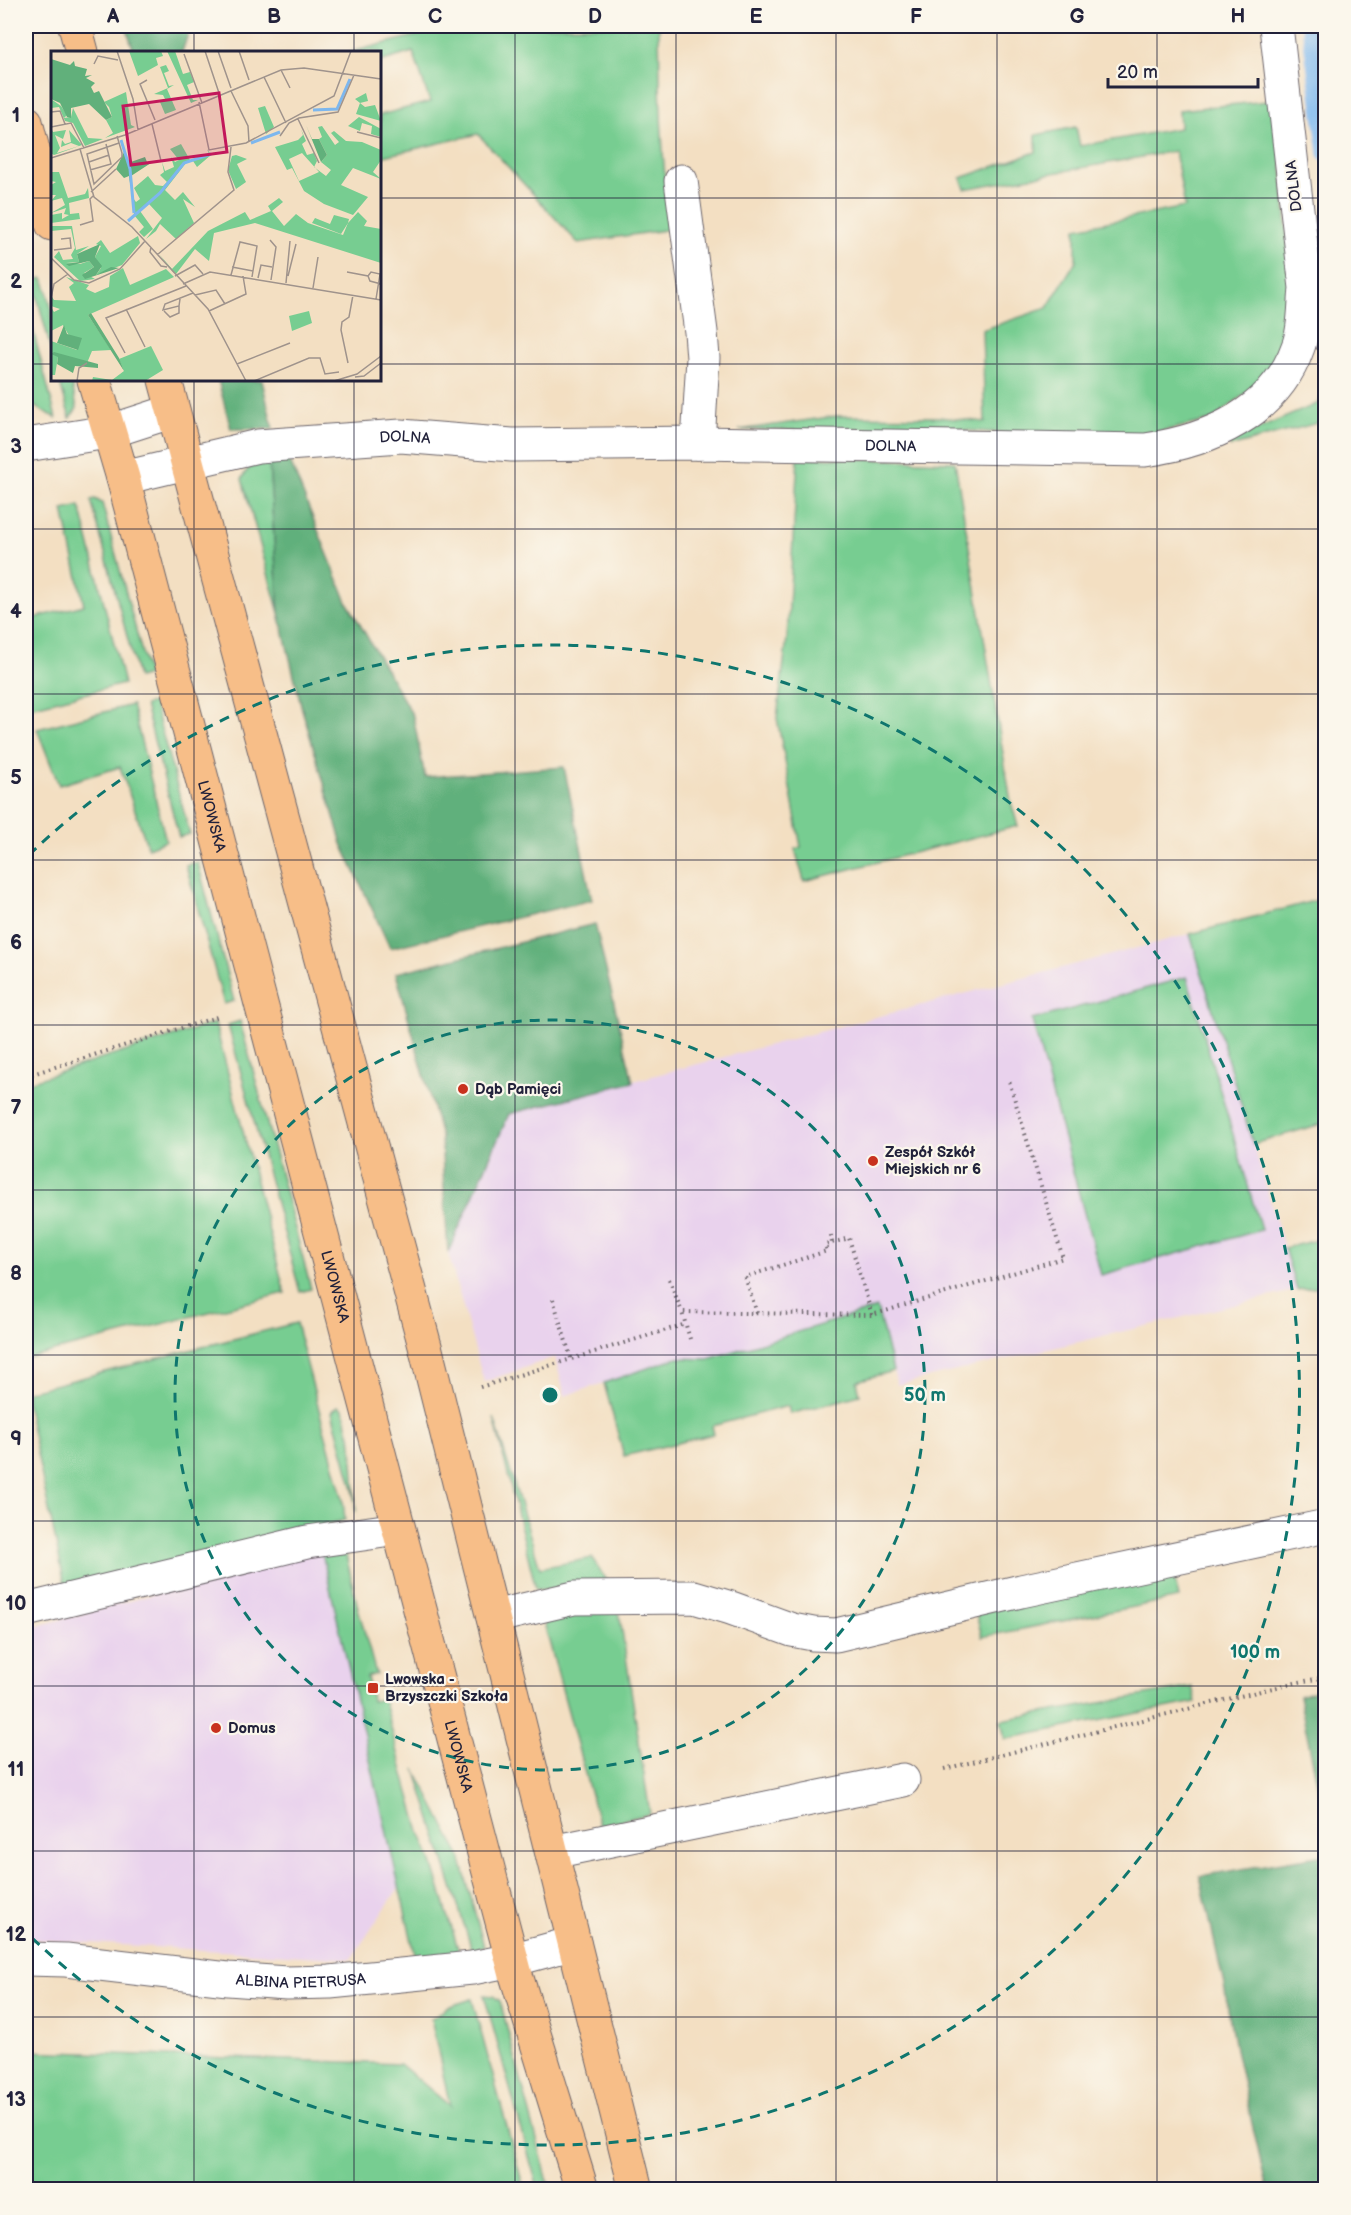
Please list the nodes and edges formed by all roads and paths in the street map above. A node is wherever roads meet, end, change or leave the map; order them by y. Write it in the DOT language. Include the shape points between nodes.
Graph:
graph roads {
  1 [pos="75,26"];
  2 [pos="1276,26"];
  3 [pos="82,51"];
  4 [pos="26,122"];
  5 [pos="681,180"];
  6 [pos="51,220"];
  7 [pos="94,381"];
  8 [pos="165,381"];
  9 [pos="173,411"];
  10 [pos="108,432"];
  11 [pos="698,443"];
  12 [pos="26,445"];
  13 [pos="186,462"];
  14 [pos="123,478"];
  15 [pos="261,1005"];
  16 [pos="26,1076"];
  17 [pos="1009,1081"];
  18 [pos="831,1235"];
  19 [pos="832,1243"];
  20 [pos="669,1279"];
  21 [pos="553,1299"];
  22 [pos="682,1312"];
  23 [pos="757,1313"];
  24 [pos="872,1315"];
  25 [pos="686,1324"];
  26 [pos="690,1339"];
  27 [pos="572,1358"];
  28 [pos="485,1386"];
  29 [pos="1326,1526"];
  30 [pos="399,1529"];
  31 [pos="26,1610"];
  32 [pos="493,1617"];
  33 [pos="1326,1677"];
  34 [pos="903,1780"];
  35 [pos="552,1852"];
  36 [pos="574,1943"];
  37 [pos="26,1959"];
  38 [pos="512,1960"];
  39 [pos="582,2190"];
  40 [pos="636,2190"];
  1 -- 3 [label="main road"];
  2 -- 11 [label="street, DOLNA" via="1306,288 1299,346 1288,370 1250,412 1206,436 1145,450"];
  4 -- 6 [label="main road"];
  5 -- 11 [label="street" via="703,358"];
  7 -- 10 [label="main road, LWOWSKA"];
  8 -- 9 [label="main road"];
  9 -- 10 [label="street"];
  9 -- 13 [label="main road"];
  10 -- 12 [label="street"];
  10 -- 14 [label="main road, LWOWSKA"];
  11 -- 13 [label="street, DOLNA" via="512,445 401,436 258,446"];
  13 -- 14 [label="street, DOLNA"];
  13 -- 32 [label="main road" via="419,1323"];
  14 -- 15 [label="main road, LWOWSKA"];
  15 -- 16 [label="path"];
  15 -- 30 [label="main road, LWOWSKA"];
  17 -- 24 [label="path" via="1063,1258"];
  18 -- 19 [label="path"];
  19 -- 23 [label="path" via="825,1245 827,1251 746,1277"];
  19 -- 24 [label="path" via="849,1238"];
  20 -- 22 [label="path"];
  21 -- 27 [label="path"];
  22 -- 23 [label="path"];
  22 -- 25 [label="path"];
  23 -- 24 [label="path"];
  25 -- 26 [label="path"];
  25 -- 27 [label="path"];
  27 -- 28 [label="path"];
  29 -- 32 [label="street" via="1033,1588 836,1635 792,1630 694,1597 574,1598"];
  30 -- 31 [label="street" via="307,1542"];
  30 -- 38 [label="main road, LWOWSKA"];
  32 -- 35 [label="main road"];
  33 -- 34 [label="path"];
  34 -- 35 [label="street"];
  35 -- 36 [label="main road"];
  36 -- 38 [label="street, ALBINA PIETRUSA"];
  36 -- 40 [label="main road"];
  37 -- 38 [label="street, ALBINA PIETRUSA" via="287,1983 472,1968"];
  38 -- 39 [label="main road, LWOWSKA"];
}
